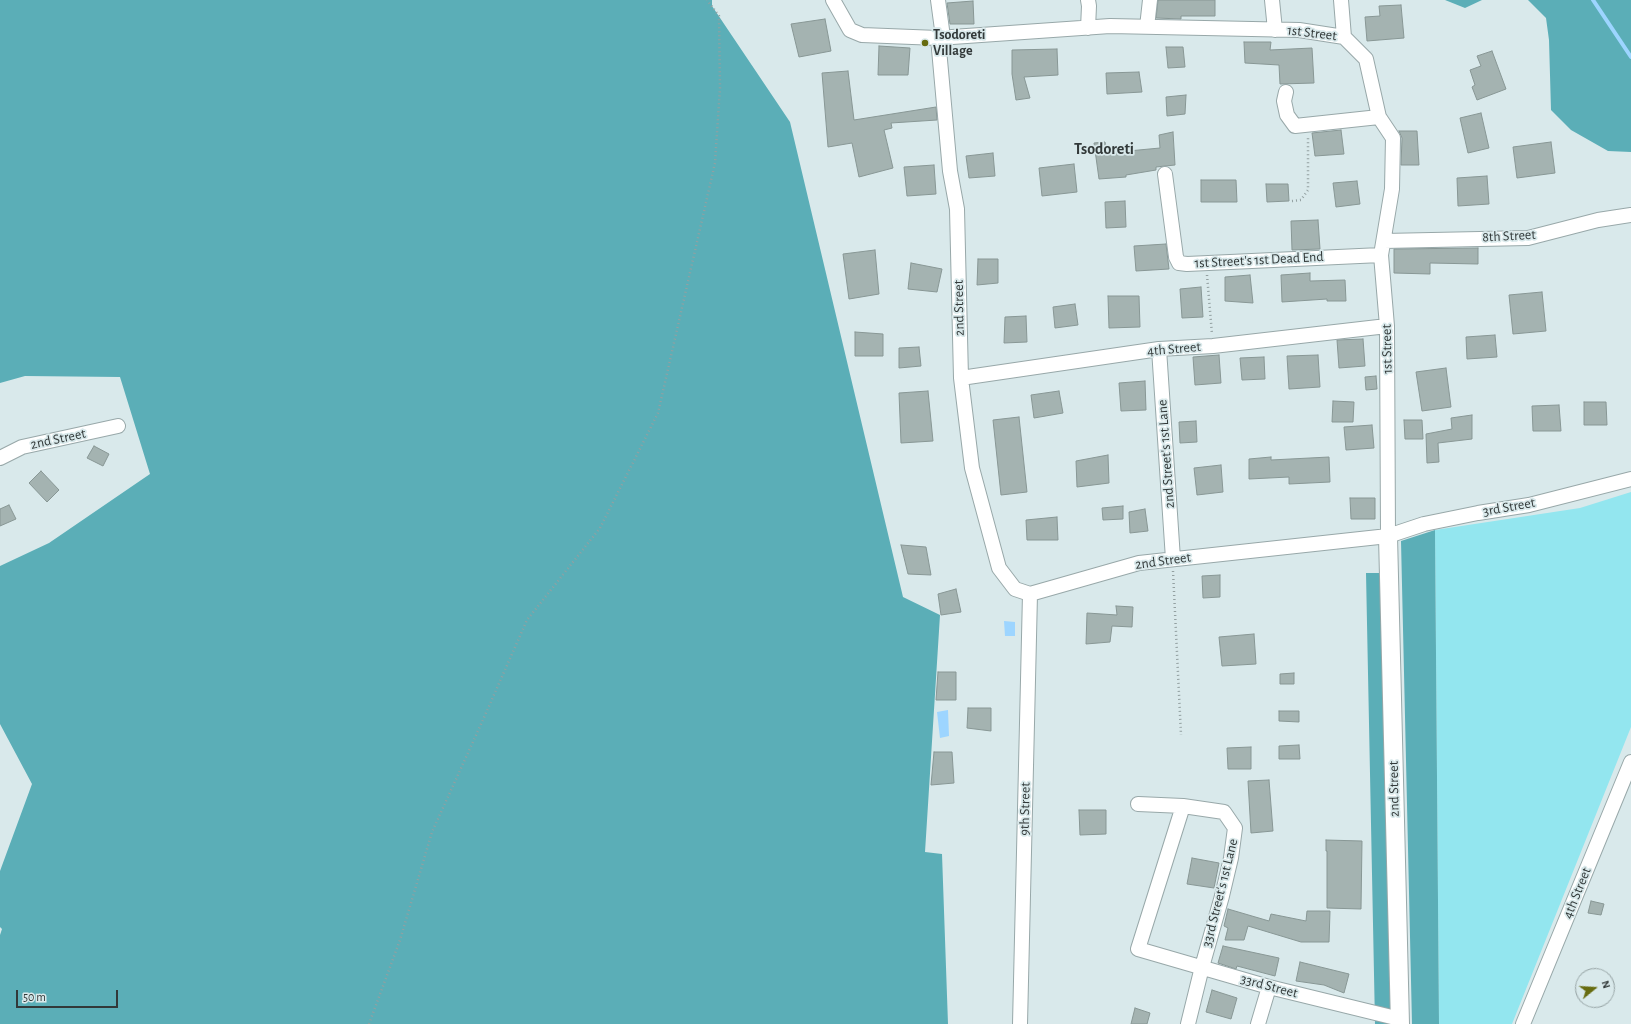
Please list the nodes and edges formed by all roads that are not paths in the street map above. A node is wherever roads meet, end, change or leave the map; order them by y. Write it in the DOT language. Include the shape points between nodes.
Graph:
graph roads {
  1 [pos="834,0"];
  2 [pos="938,0"];
  3 [pos="1088,0"];
  4 [pos="1150,0"];
  5 [pos="1272,0"];
  6 [pos="1341,0"];
  7 [pos="1147,27"];
  8 [pos="1088,28"];
  9 [pos="1275,30"];
  10 [pos="1344,37"];
  11 [pos="941,38"];
  12 [pos="1286,92"];
  13 [pos="1380,117"];
  14 [pos="1165,174"];
  15 [pos="1631,215"];
  16 [pos="1384,241"];
  17 [pos="1381,255"];
  18 [pos="1387,326"];
  19 [pos="1159,349"];
  20 [pos="961,378"];
  21 [pos="118,426"];
  22 [pos="0,458"];
  23 [pos="1631,479"];
  24 [pos="1388,536"];
  25 [pos="1173,559"];
  26 [pos="1030,594"];
  27 [pos="1631,762"];
  28 [pos="1628,778"];
  29 [pos="1138,804"];
  30 [pos="1183,806"];
  31 [pos="1202,967"];
  32 [pos="1268,987"];
  33 [pos="1400,1021"];
  34 [pos="1020,1024"];
  35 [pos="1188,1024"];
  36 [pos="1258,1024"];
  37 [pos="1523,1024"];
  1 -- 11 [label="street, 1st Street" via="850,30 862,35"];
  2 -- 11 [label="street, 2nd Street"];
  3 -- 8 [label="street"];
  4 -- 7 [label="street"];
  5 -- 9 [label="street"];
  6 -- 10 [label="street"];
  7 -- 8 [label="street, 1st Street"];
  7 -- 9 [label="street, 1st Street"];
  8 -- 11 [label="street, 1st Street"];
  9 -- 10 [label="street, 1st Street" via="1299,30"];
  10 -- 13 [label="street, 1st Street" via="1366,59"];
  11 -- 20 [label="street, 2nd Street" via="950,171 957,209"];
  12 -- 13 [label="street" via="1284,102 1287,115 1295,126"];
  13 -- 16 [label="street, 1st Street" via="1393,138 1392,189"];
  14 -- 17 [label="street, 1st Street's 1st Dead End" via="1176,257 1179,263"];
  15 -- 16 [label="street, 8th Street" via="1598,220 1528,238"];
  16 -- 17 [label="street, 1st Street"];
  17 -- 18 [label="street, 1st Street"];
  18 -- 19 [label="street, 4th Street" via="1213,346"];
  18 -- 24 [label="street, 1st Street"];
  19 -- 20 [label="street, 4th Street"];
  19 -- 25 [label="street, 2nd Street's 1st Lane"];
  20 -- 26 [label="street, 2nd Street" via="972,468 999,568 1015,589"];
  21 -- 22 [label="street, 2nd Street" via="22,447"];
  23 -- 24 [label="street, 3rd Street" via="1529,505 1478,512 1424,524"];
  24 -- 25 [label="street, 2nd Street"];
  24 -- 33 [label="main road, 2nd Street"];
  25 -- 26 [label="street, 2nd Street" via="1139,563"];
  26 -- 34 [label="street, 9th Street"];
  27 -- 28 [label="street, 4th Street"];
  28 -- 37 [label="street, 4th Street"];
  29 -- 30 [label="street, 33rd Street's 1st Lane"];
  30 -- 31 [label="street, 33rd Street's 1st Lane" via="1224,812 1235,828 1223,888"];
  30 -- 31 [label="street, 33rd Street" via="1138,949"];
  31 -- 32 [label="street, 33rd Street"];
  31 -- 35 [label="street, 33rd Street's 1st Lane"];
  32 -- 33 [label="street, 33rd Street"];
  32 -- 36 [label="street"];
}
